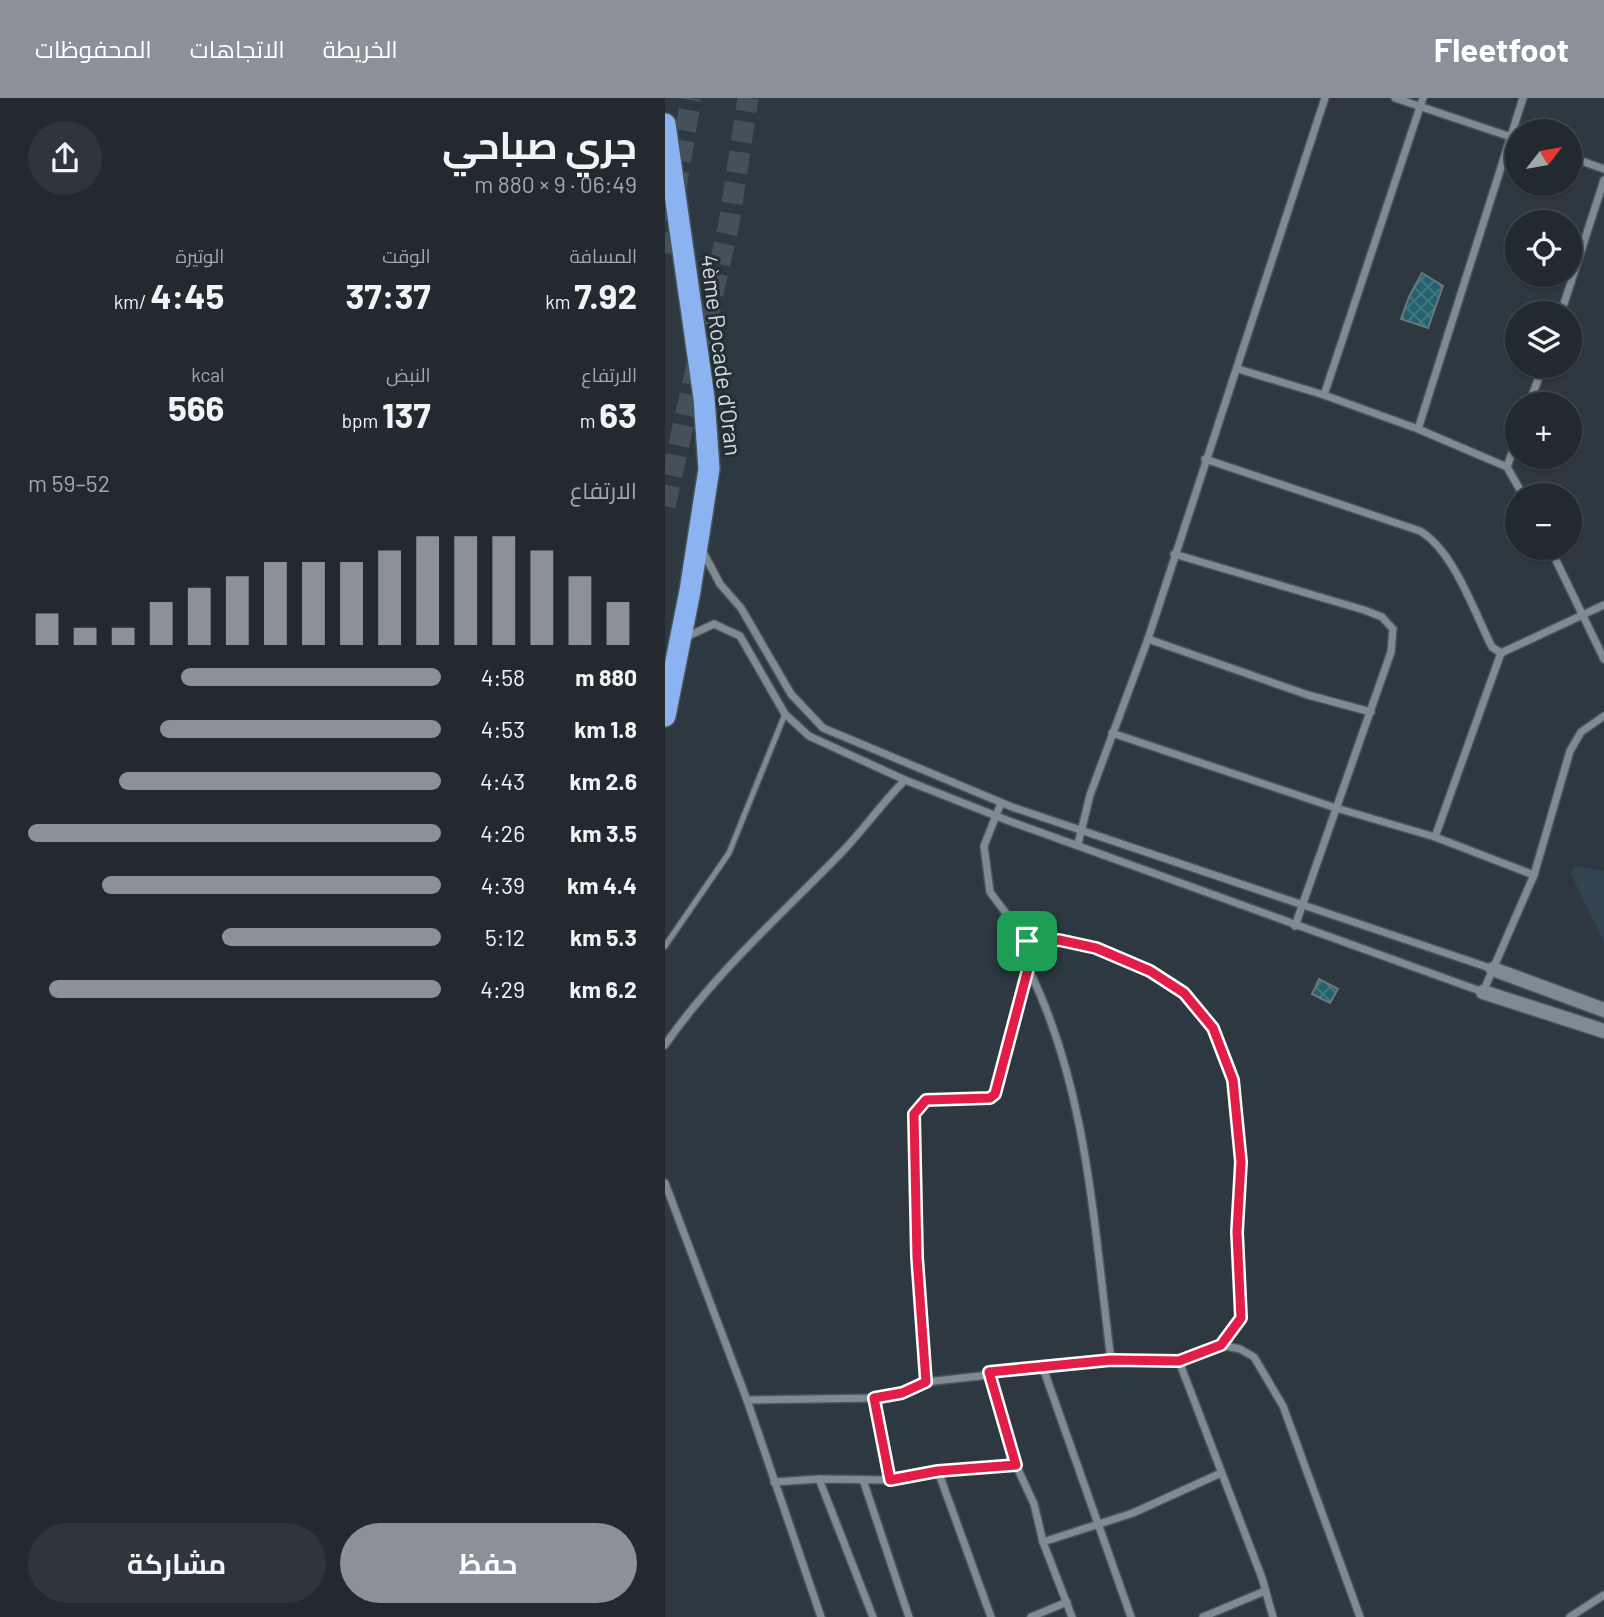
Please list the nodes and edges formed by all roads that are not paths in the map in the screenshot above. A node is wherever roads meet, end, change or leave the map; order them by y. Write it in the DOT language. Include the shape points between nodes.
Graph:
graph roads {
  1 [pos="1325,98"];
  2 [pos="1395,98"];
  3 [pos="1423,98"];
  4 [pos="1523,98"];
  5 [pos="1420,107"];
  6 [pos="1515,119"];
  7 [pos="665,124"];
  8 [pos="1505,135"];
  9 [pos="1505,149"];
  10 [pos="1582,161"];
  11 [pos="1604,169"];
  12 [pos="1604,180"];
  13 [pos="1565,301"];
  14 [pos="1238,369"];
  15 [pos="1324,395"];
  16 [pos="1418,429"];
  17 [pos="1205,460"];
  18 [pos="1505,466"];
  19 [pos="699,540"];
  20 [pos="1174,554"];
  21 [pos="1556,560"];
  22 [pos="1604,605"];
  23 [pos="1583,617"];
  24 [pos="1148,639"];
  25 [pos="681,640"];
  26 [pos="1501,653"];
  27 [pos="1604,659"];
  28 [pos="790,694"];
  29 [pos="779,705"];
  30 [pos="1371,712"];
  31 [pos="785,714"];
  32 [pos="665,716"];
  33 [pos="1604,716"];
  34 [pos="1112,733"];
  35 [pos="905,780"];
  36 [pos="1001,803"];
  37 [pos="1336,808"];
  38 [pos="995,815"];
  39 [pos="1083,831"];
  40 [pos="1435,837"];
  41 [pos="1078,844"];
  42 [pos="1534,875"];
  43 [pos="1304,905"];
  44 [pos="1294,926"];
  45 [pos="1027,941"];
  46 [pos="665,946"];
  47 [pos="1028,969"];
  48 [pos="1493,969"];
  49 [pos="1483,992"];
  50 [pos="1604,1011"];
  51 [pos="1578,1023"];
  52 [pos="1604,1031"];
  53 [pos="665,1045"];
  54 [pos="665,1183"];
  55 [pos="1221,1345"];
  56 [pos="1111,1360"];
  57 [pos="1179,1361"];
  58 [pos="1042,1364"];
  59 [pos="989,1375"];
  60 [pos="926,1382"];
  61 [pos="874,1398"];
  62 [pos="747,1400"];
  63 [pos="1016,1465"];
  64 [pos="938,1471"];
  65 [pos="1221,1473"];
  66 [pos="819,1479"];
  67 [pos="863,1480"];
  68 [pos="890,1480"];
  69 [pos="774,1482"];
  70 [pos="1096,1523"];
  71 [pos="1043,1542"];
  72 [pos="1265,1591"];
  73 [pos="1604,1595"];
  74 [pos="1067,1602"];
  75 [pos="821,1617"];
  76 [pos="873,1617"];
  77 [pos="909,1617"];
  78 [pos="991,1617"];
  79 [pos="1031,1617"];
  80 [pos="1072,1617"];
  81 [pos="1131,1617"];
  82 [pos="1203,1617"];
  83 [pos="1273,1617"];
  84 [pos="1360,1617"];
  85 [pos="1570,1617"];
  1 -- 14 [label="street"];
  2 -- 5 [label="street"];
  3 -- 5 [label="street"];
  4 -- 6 [label="street"];
  5 -- 8 [label="street"];
  5 -- 15 [label="street"];
  7 -- 19 [label="highway, 4ème Rocade d'Oran" via="704,398 709,469"];
  9 -- 16 [label="street"];
  10 -- 11 [label="street"];
  12 -- 13 [label="street"];
  14 -- 15 [label="street"];
  14 -- 17 [label="street"];
  15 -- 16 [label="street"];
  16 -- 18 [label="street"];
  17 -- 20 [label="street"];
  17 -- 26 [label="street" via="1436,540 1492,647"];
  19 -- 25 [label="highway, 4ème Rocade d'Oran"];
  19 -- 28 [label="street" via="720,584 741,608"];
  20 -- 24 [label="street"];
  20 -- 30 [label="street" via="1382,617 1393,629 1394,642"];
  21 -- 23 [label="street"];
  22 -- 23 [label="street"];
  23 -- 26 [label="street"];
  23 -- 27 [label="street"];
  24 -- 30 [label="street"];
  24 -- 34 [label="street"];
  25 -- 29 [label="street" via="713,624 740,636"];
  25 -- 32 [label="highway, 4ème Rocade d'Oran"];
  26 -- 40 [label="street"];
  28 -- 29 [label="street"];
  28 -- 36 [label="street" via="823,728"];
  29 -- 31 [label="street"];
  30 -- 37 [label="street"];
  31 -- 35 [label="street" via="809,736"];
  31 -- 46 [label="lane" via="729,853"];
  33 -- 42 [label="street" via="1581,732 1570,751"];
  34 -- 37 [label="street"];
  34 -- 39 [label="street" via="1090,795"];
  35 -- 38 [label="street"];
  35 -- 53 [label="street" via="844,850 694,1004"];
  36 -- 38 [label="street"];
  36 -- 39 [label="street"];
  37 -- 40 [label="street"];
  37 -- 43 [label="street"];
  38 -- 41 [label="street"];
  38 -- 45 [label="street" via="984,846 990,892"];
  39 -- 41 [label="street"];
  39 -- 43 [label="street"];
  40 -- 42 [label="street"];
  41 -- 44 [label="street"];
  42 -- 48 [label="street"];
  43 -- 44 [label="street"];
  43 -- 48 [label="street"];
  44 -- 49 [label="street"];
  45 -- 47 [label="street"];
  45 -- 55 [label="street" via="1059,940 1096,948 1150,971 1184,993 1213,1028 1233,1080 1241,1162 1237,1232 1243,1309"];
  47 -- 56 [label="street" via="1051,1014 1079,1118"];
  47 -- 60 [label="street" via="995,1094 990,1098 926,1100 914,1114"];
  48 -- 49 [label="street"];
  48 -- 50 [label="main road"];
  49 -- 51 [label="main road"];
  50 -- 51 [label="street"];
  51 -- 52 [label="main road"];
  54 -- 62 [label="street"];
  55 -- 57 [label="street"];
  55 -- 84 [label="street" via="1254,1357 1283,1406"];
  56 -- 57 [label="street"];
  56 -- 58 [label="street"];
  57 -- 65 [label="street"];
  58 -- 59 [label="street"];
  58 -- 70 [label="street"];
  59 -- 60 [label="street"];
  59 -- 63 [label="street"];
  60 -- 61 [label="street"];
  61 -- 62 [label="street"];
  61 -- 68 [label="street"];
  62 -- 69 [label="street"];
  63 -- 64 [label="street"];
  63 -- 71 [label="street" via="1034,1504"];
  64 -- 68 [label="street"];
  64 -- 78 [label="street"];
  65 -- 70 [label="street" via="1133,1513"];
  65 -- 72 [label="street"];
  66 -- 67 [label="street"];
  66 -- 69 [label="street"];
  66 -- 76 [label="street"];
  67 -- 68 [label="street"];
  67 -- 77 [label="street"];
  69 -- 75 [label="street"];
  70 -- 71 [label="street"];
  70 -- 81 [label="street"];
  71 -- 74 [label="street"];
  72 -- 82 [label="street"];
  72 -- 83 [label="street"];
  73 -- 85 [label="street"];
  74 -- 79 [label="street"];
  74 -- 80 [label="street"];
}
